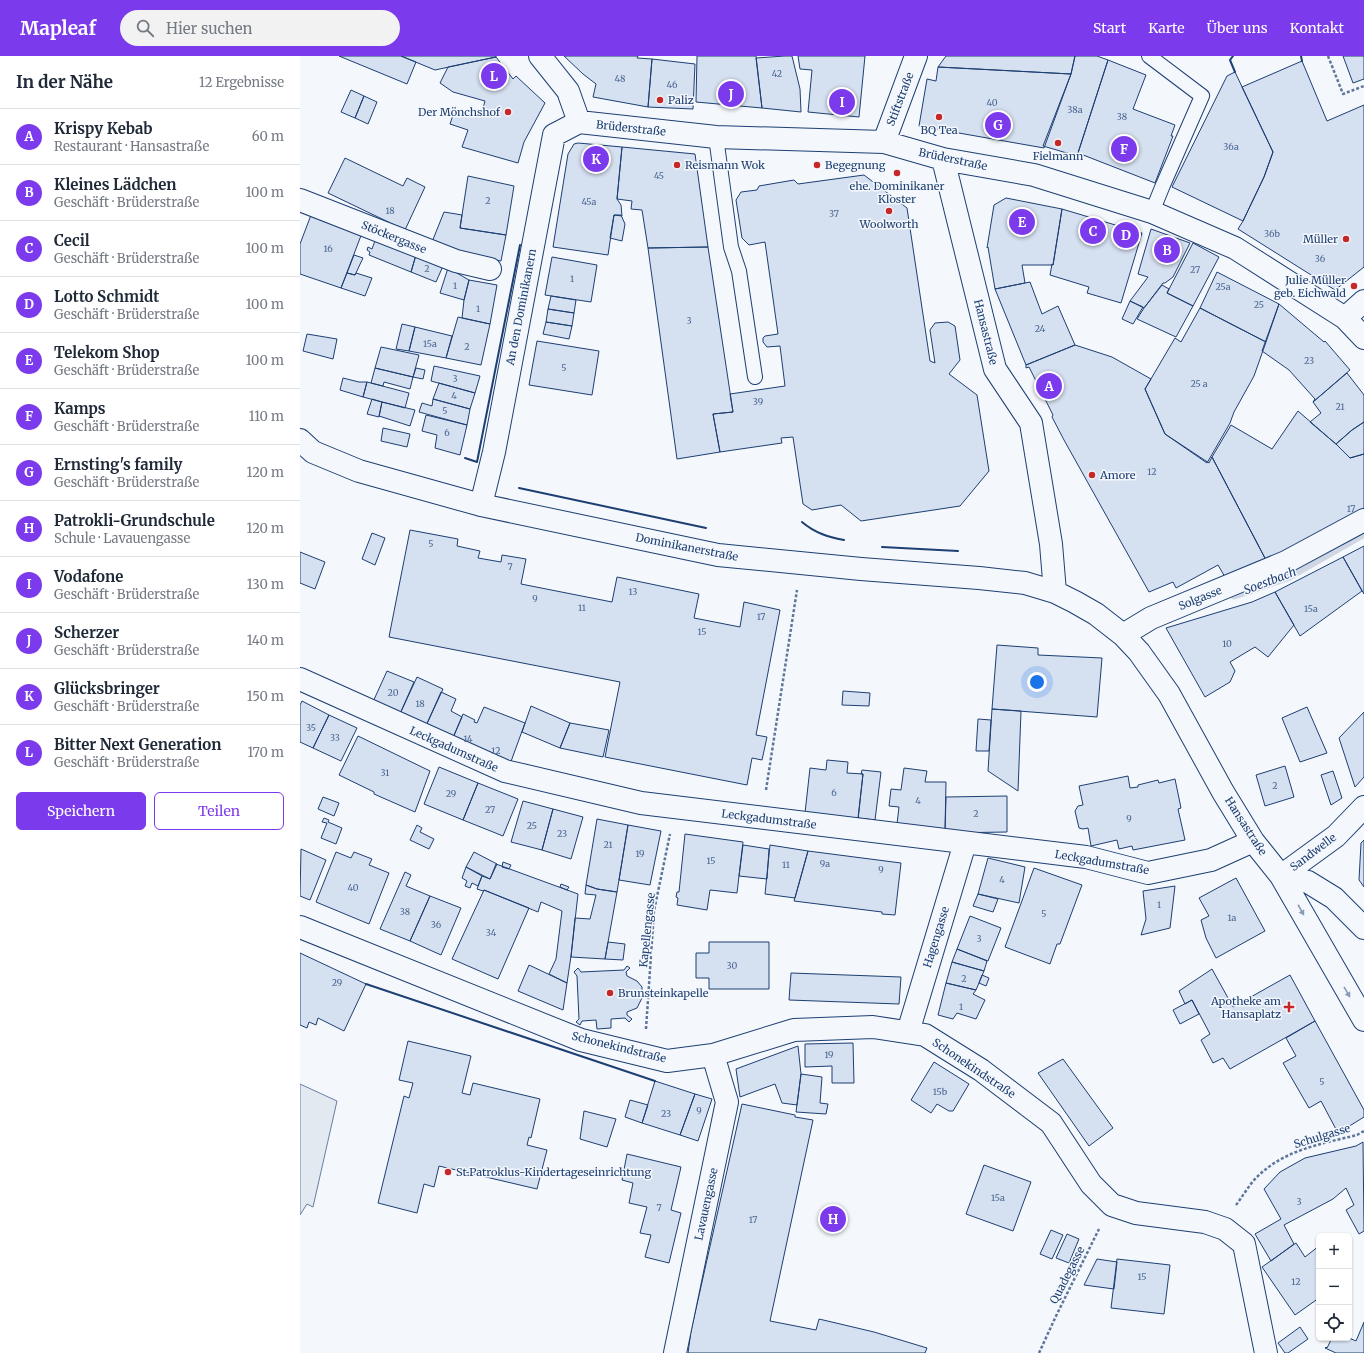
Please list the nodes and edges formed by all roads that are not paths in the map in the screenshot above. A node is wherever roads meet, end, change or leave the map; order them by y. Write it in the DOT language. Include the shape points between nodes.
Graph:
graph roads {
  1 [pos="540,56"];
  2 [pos="916,56"];
  3 [pos="1149,56"];
  4 [pos="579,122"];
  5 [pos="716,137"];
  6 [pos="884,142"];
  7 [pos="943,159"];
  8 [pos="300,200"];
  9 [pos="1152,212"];
  10 [pos="490,270"];
  11 [pos="1364,301"];
  12 [pos="1345,318"];
  13 [pos="1364,338"];
  14 [pos="755,376"];
  15 [pos="300,440"];
  16 [pos="481,505"];
  17 [pos="1364,520"];
  18 [pos="1055,592"];
  19 [pos="1123,635"];
  20 [pos="300,679"];
  21 [pos="1364,807"];
  22 [pos="1253,841"];
  23 [pos="965,843"];
  24 [pos="1281,876"];
  25 [pos="300,927"];
  26 [pos="1364,928"];
  27 [pos="1364,1020"];
  28 [pos="908,1032"];
  29 [pos="713,1055"];
  30 [pos="675,1353"];
  31 [pos="1266,1353"];
  1 -- 4 [label="street" via="568,91"];
  2 -- 6 [label="street, Stiftstraße"];
  3 -- 9 [label="lane" via="1202,96"];
  4 -- 5 [label="street, Brüderstraße"];
  4 -- 16 [label="street, An den Dominikanern" via="554,135 494,452"];
  5 -- 6 [label="street, Brüderstraße"];
  5 -- 14 [label="lane" via="731,247 739,270"];
  6 -- 7 [label="street, Brüderstraße"];
  7 -- 9 [label="street, Brüderstraße" via="1034,175"];
  7 -- 18 [label="street, Hansastraße" via="995,369 1030,423 1051,544"];
  8 -- 10 [label="street, Stöckergasse" via="456,261"];
  9 -- 12 [label="street, Brüderstraße" via="1234,248"];
  11 -- 12 [label="street"];
  12 -- 13 [label="street, Brüderstraße"];
  15 -- 16 [label="street, Dominikanerstraße" via="313,452 359,471"];
  16 -- 18 [label="street, Dominikanerstraße" via="718,555 1025,583"];
  17 -- 19 [label="street, Solgasse" via="1286,562 1151,618"];
  18 -- 19 [label="street, Dominikanerstraße" via="1096,614"];
  19 -- 22 [label="street, Hansastraße" via="1139,652 1169,694"];
  20 -- 23 [label="street, Leckgadumstraße" via="505,771 641,803"];
  21 -- 24 [label="street, Sandwelle" via="1336,836"];
  22 -- 23 [label="street, Leckgadumstraße" via="1211,860 1148,873 1086,857"];
  22 -- 24 [label="street, Hansastraße"];
  23 -- 28 [label="street, Hagengasse"];
  24 -- 26 [label="street, Sandwelle" via="1308,882 1334,898"];
  24 -- 27 [label="street, Hansastraße, one-way"];
  25 -- 29 [label="street, Schonekindstraße" via="581,1040 667,1060"];
  28 -- 29 [label="street, Schonekindstraße" via="873,1026 794,1030"];
  28 -- 31 [label="street, Schonekindstraße" via="925,1035 981,1070 1051,1123 1091,1184 1112,1205 1136,1213 1205,1222 1225,1229 1244,1244"];
  29 -- 30 [label="street, Lavauengasse" via="727,1102"];
}
